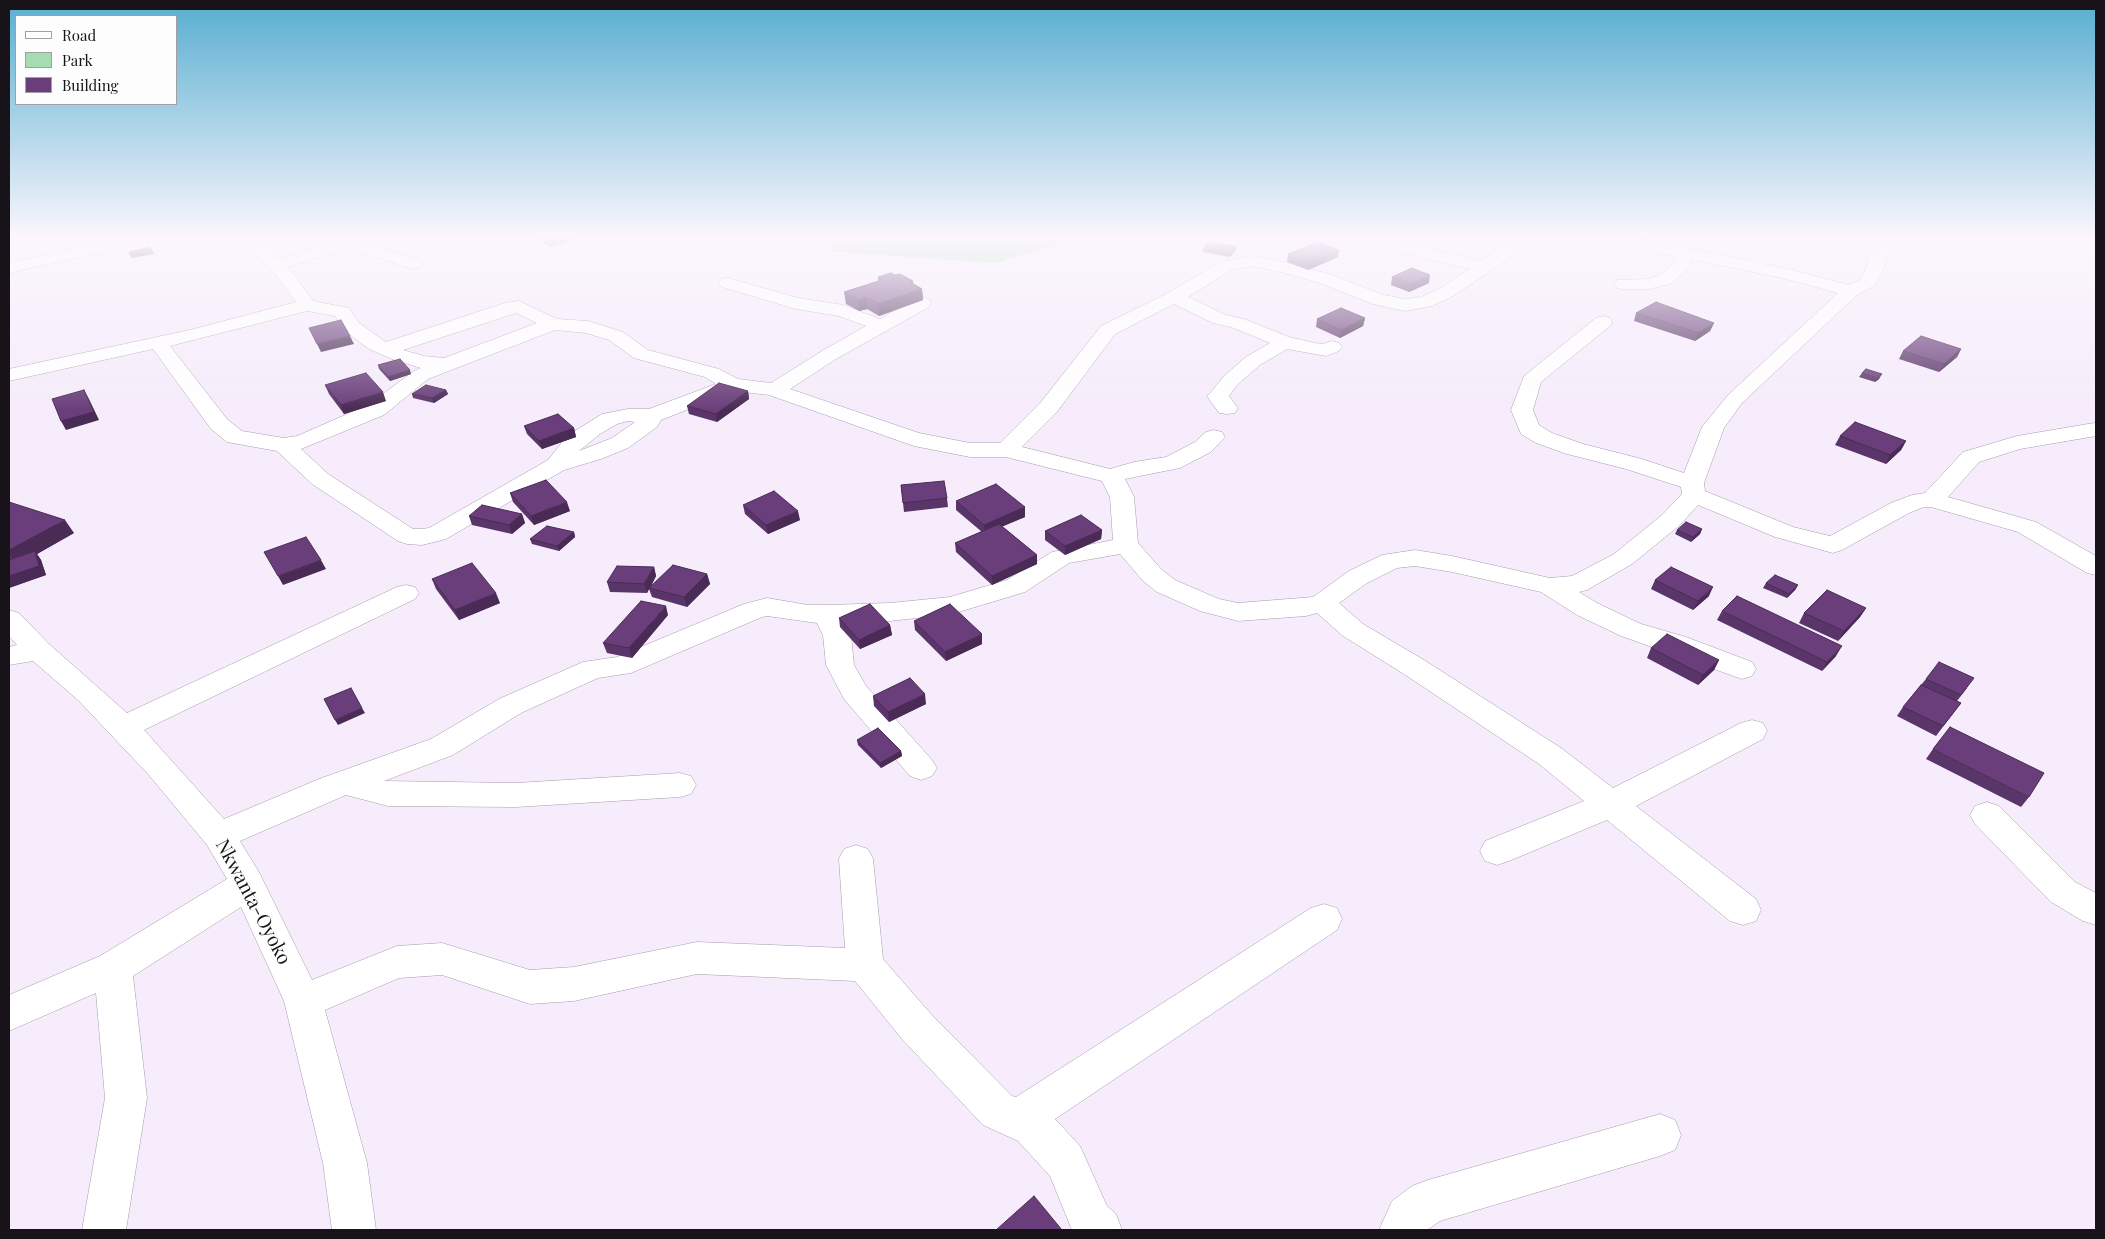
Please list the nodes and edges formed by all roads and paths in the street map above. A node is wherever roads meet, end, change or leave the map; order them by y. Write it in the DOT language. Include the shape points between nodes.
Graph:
graph roads {
  1 [pos="299,295"];
  2 [pos="768,295"];
  3 [pos="1178,295"];
  4 [pos="1365,295"];
  5 [pos="1441,295"];
  6 [pos="1847,295"];
  7 [pos="1174,297"];
  8 [pos="922,303"];
  9 [pos="307,305"];
  10 [pos="1603,322"];
  11 [pos="553,324"];
  12 [pos="880,325"];
  13 [pos="1283,342"];
  14 [pos="158,343"];
  15 [pos="1332,347"];
  16 [pos="386,349"];
  17 [pos="446,364"];
  18 [pos="9,375"];
  19 [pos="733,385"];
  20 [pos="774,390"];
  21 [pos="1226,408"];
  22 [pos="2094,430"];
  23 [pos="1214,437"];
  24 [pos="284,445"];
  25 [pos="1006,450"];
  26 [pos="1111,476"];
  27 [pos="1693,489"];
  28 [pos="1932,500"];
  29 [pos="1126,545"];
  30 [pos="2096,566"];
  31 [pos="1550,586"];
  32 [pos="406,593"];
  33 [pos="1322,603"];
  34 [pos="827,614"];
  35 [pos="9,619"];
  36 [pos="24,653"];
  37 [pos="1742,669"];
  38 [pos="123,727"];
  39 [pos="1752,731"];
  40 [pos="921,768"];
  41 [pos="346,783"];
  42 [pos="680,785"];
  43 [pos="1610,804"];
  44 [pos="1987,815"];
  45 [pos="219,836"];
  46 [pos="1497,851"];
  47 [pos="856,859"];
  48 [pos="248,884"];
  49 [pos="1743,910"];
  50 [pos="2096,910"];
  51 [pos="1324,918"];
  52 [pos="865,965"];
  53 [pos="113,968"];
  54 [pos="304,1001"];
  55 [pos="9,1014"];
  56 [pos="1020,1119"];
  57 [pos="1660,1136"];
  58 [pos="104,1230"];
  59 [pos="354,1230"];
  60 [pos="1100,1230"];
  61 [pos="1401,1230"];
  1 -- 9 [label="street"];
  2 -- 12 [label="street" via="843,311"];
  3 -- 7 [label="street"];
  4 -- 5 [label="street" via="1405,305 1425,302"];
  6 -- 27 [label="street" via="1735,399 1713,427"];
  7 -- 13 [label="street" via="1220,319"];
  7 -- 25 [label="street" via="1108,330 1070,382"];
  8 -- 12 [label="street"];
  9 -- 14 [label="street"];
  9 -- 16 [label="street" via="342,312 352,327"];
  10 -- 27 [label="street" via="1531,380 1522,410 1529,429 1544,438 1634,464"];
  11 -- 16 [label="street" via="512,307"];
  11 -- 17 [label="street"];
  11 -- 19 [label="street" via="588,327 616,336 641,354 712,373"];
  12 -- 20 [label="street"];
  13 -- 15 [label="street" via="1314,349"];
  13 -- 21 [label="street" via="1253,360 1231,380 1218,396"];
  14 -- 18 [label="street"];
  14 -- 24 [label="street" via="218,424 235,437"];
  16 -- 17 [label="street" via="422,362"];
  17 -- 24 [label="street" via="421,376 376,410 302,442"];
  19 -- 20 [label="street"];
  19 -- 24 [label="street" via="650,416 649,422 620,443 556,465 437,534 422,537 407,536 320,479"];
  20 -- 25 [label="street" via="914,439 970,450"];
  22 -- 28 [label="street" via="2017,443 1971,457"];
  23 -- 26 [label="street" via="1203,447 1172,463"];
  25 -- 26 [label="street"];
  26 -- 29 [label="street" via="1122,497"];
  27 -- 28 [label="street" via="1784,532 1832,544 1900,508 1921,500"];
  27 -- 31 [label="street" via="1671,520 1623,559 1578,584"];
  28 -- 30 [label="street" via="2026,527"];
  29 -- 33 [label="street" via="1166,586 1210,606 1238,612"];
  29 -- 34 [label="street" via="1061,557 1016,586 952,605 890,612"];
  31 -- 33 [label="street" via="1415,558 1392,561 1358,577"];
  31 -- 37 [label="street" via="1587,609 1631,630"];
  32 -- 38 [label="street"];
  33 -- 43 [label="street" via="1353,630 1550,756"];
  34 -- 40 [label="street" via="837,634 840,665 854,692"];
  34 -- 41 [label="street" via="767,607 754,610 621,666 593,669 510,706 442,747"];
  35 -- 36 [label="street, Nkwanta-Oyoko"];
  36 -- 38 [label="street, Nkwanta-Oyoko" via="89,694"];
  38 -- 45 [label="street, Nkwanta-Oyoko"];
  39 -- 43 [label="street"];
  41 -- 42 [label="street" via="388,794 516,795"];
  41 -- 45 [label="street"];
  43 -- 46 [label="street"];
  43 -- 49 [label="street"];
  44 -- 50 [label="street" via="2063,892"];
  45 -- 48 [label="street, Nkwanta-Oyoko"];
  47 -- 52 [label="street"];
  48 -- 53 [label="street"];
  48 -- 54 [label="street, Nkwanta-Oyoko"];
  51 -- 56 [label="street"];
  52 -- 54 [label="street" via="697,958 574,984 530,986 442,959 397,962"];
  52 -- 56 [label="street" via="916,1026 998,1111"];
  53 -- 55 [label="street"];
  53 -- 58 [label="street" via="126,1098"];
  54 -- 59 [label="street, Nkwanta-Oyoko" via="345,1163"];
  56 -- 60 [label="street" via="1032,1126 1065,1161 1091,1222"];
  57 -- 61 [label="street" via="1428,1202 1408,1217"];
}
